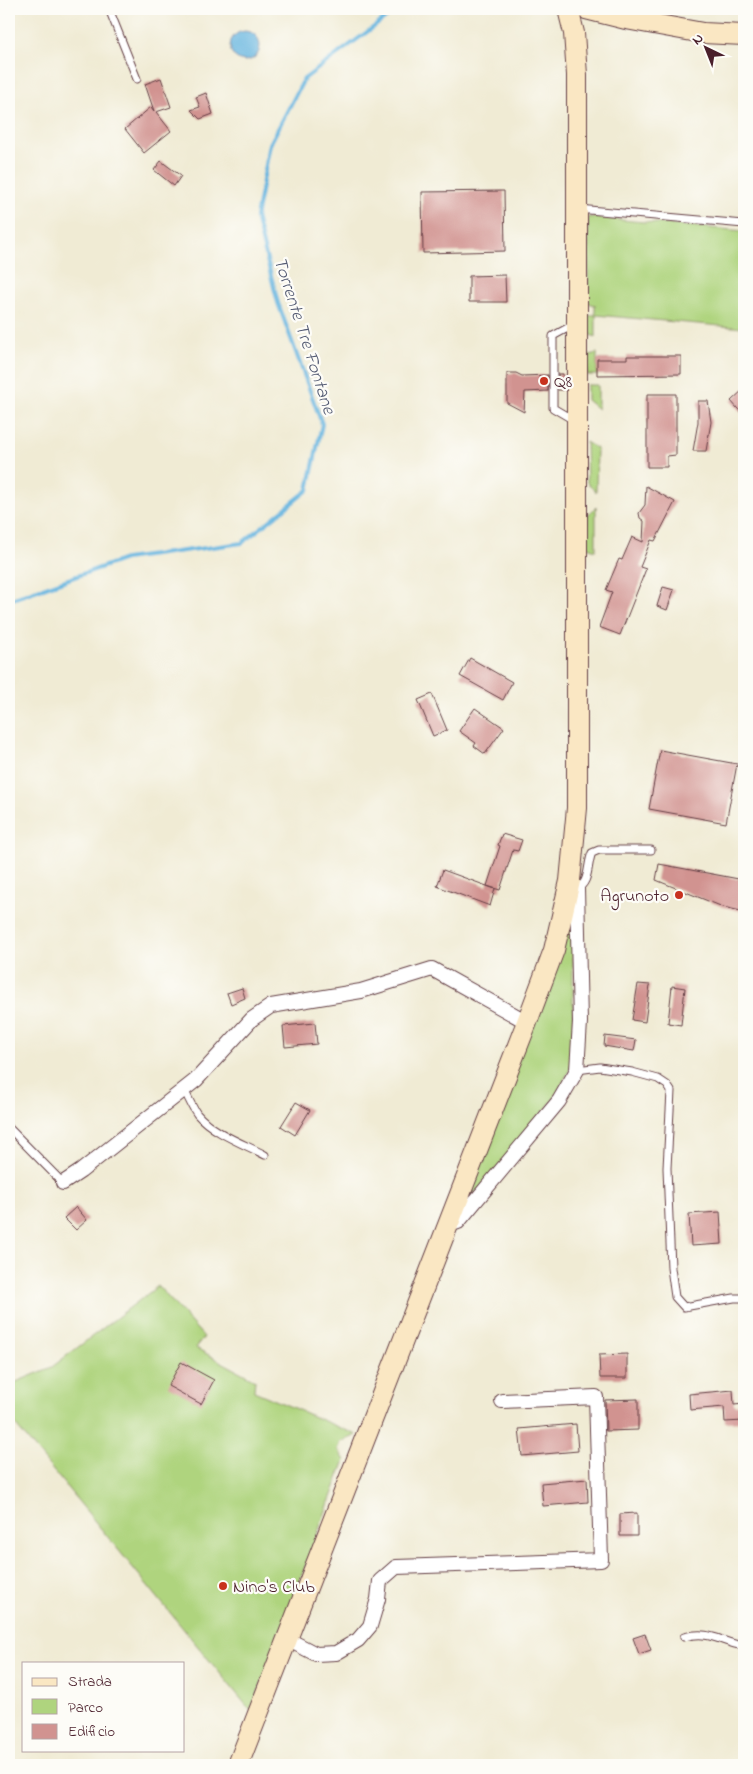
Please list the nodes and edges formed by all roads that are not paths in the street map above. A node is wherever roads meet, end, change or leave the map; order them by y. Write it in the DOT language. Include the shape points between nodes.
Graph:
graph roads {
  1 [pos="109,9"];
  2 [pos="568,9"];
  3 [pos="586,9"];
  4 [pos="744,35"];
  5 [pos="138,79"];
  6 [pos="578,209"];
  7 [pos="744,224"];
  8 [pos="651,850"];
  9 [pos="574,884"];
  10 [pos="527,1022"];
  11 [pos="577,1070"];
  12 [pos="184,1089"];
  13 [pos="9,1128"];
  14 [pos="266,1155"];
  15 [pos="63,1183"];
  16 [pos="448,1226"];
  17 [pos="744,1298"];
  18 [pos="502,1401"];
  19 [pos="684,1637"];
  20 [pos="287,1639"];
  21 [pos="744,1646"];
  22 [pos="238,1765"];
  1 -- 5 [label="lane"];
  2 -- 6 [label="main road" via="574,33 577,75"];
  3 -- 4 [label="main road" via="703,33"];
  6 -- 7 [label="lane"];
  6 -- 9 [label="main road" via="577,808"];
  8 -- 9 [label="lane" via="599,850 592,853 585,882 582,886"];
  9 -- 10 [label="main road"];
  9 -- 11 [label="street" via="580,1022"];
  10 -- 12 [label="street" via="432,969 361,990 271,1006 252,1019"];
  10 -- 16 [label="main road"];
  11 -- 16 [label="street" via="559,1101 458,1222"];
  11 -- 17 [label="lane" via="616,1069 658,1079 668,1085 671,1104 666,1168 670,1268 675,1298 684,1307"];
  12 -- 14 [label="lane" via="205,1121 228,1137"];
  12 -- 15 [label="street"];
  13 -- 15 [label="lane"];
  16 -- 20 [label="main road"];
  18 -- 20 [label="street" via="596,1397 601,1560 396,1567 380,1581 370,1626 358,1640 336,1653 316,1654"];
  19 -- 21 [label="lane" via="708,1635"];
  20 -- 22 [label="main road"];
}
